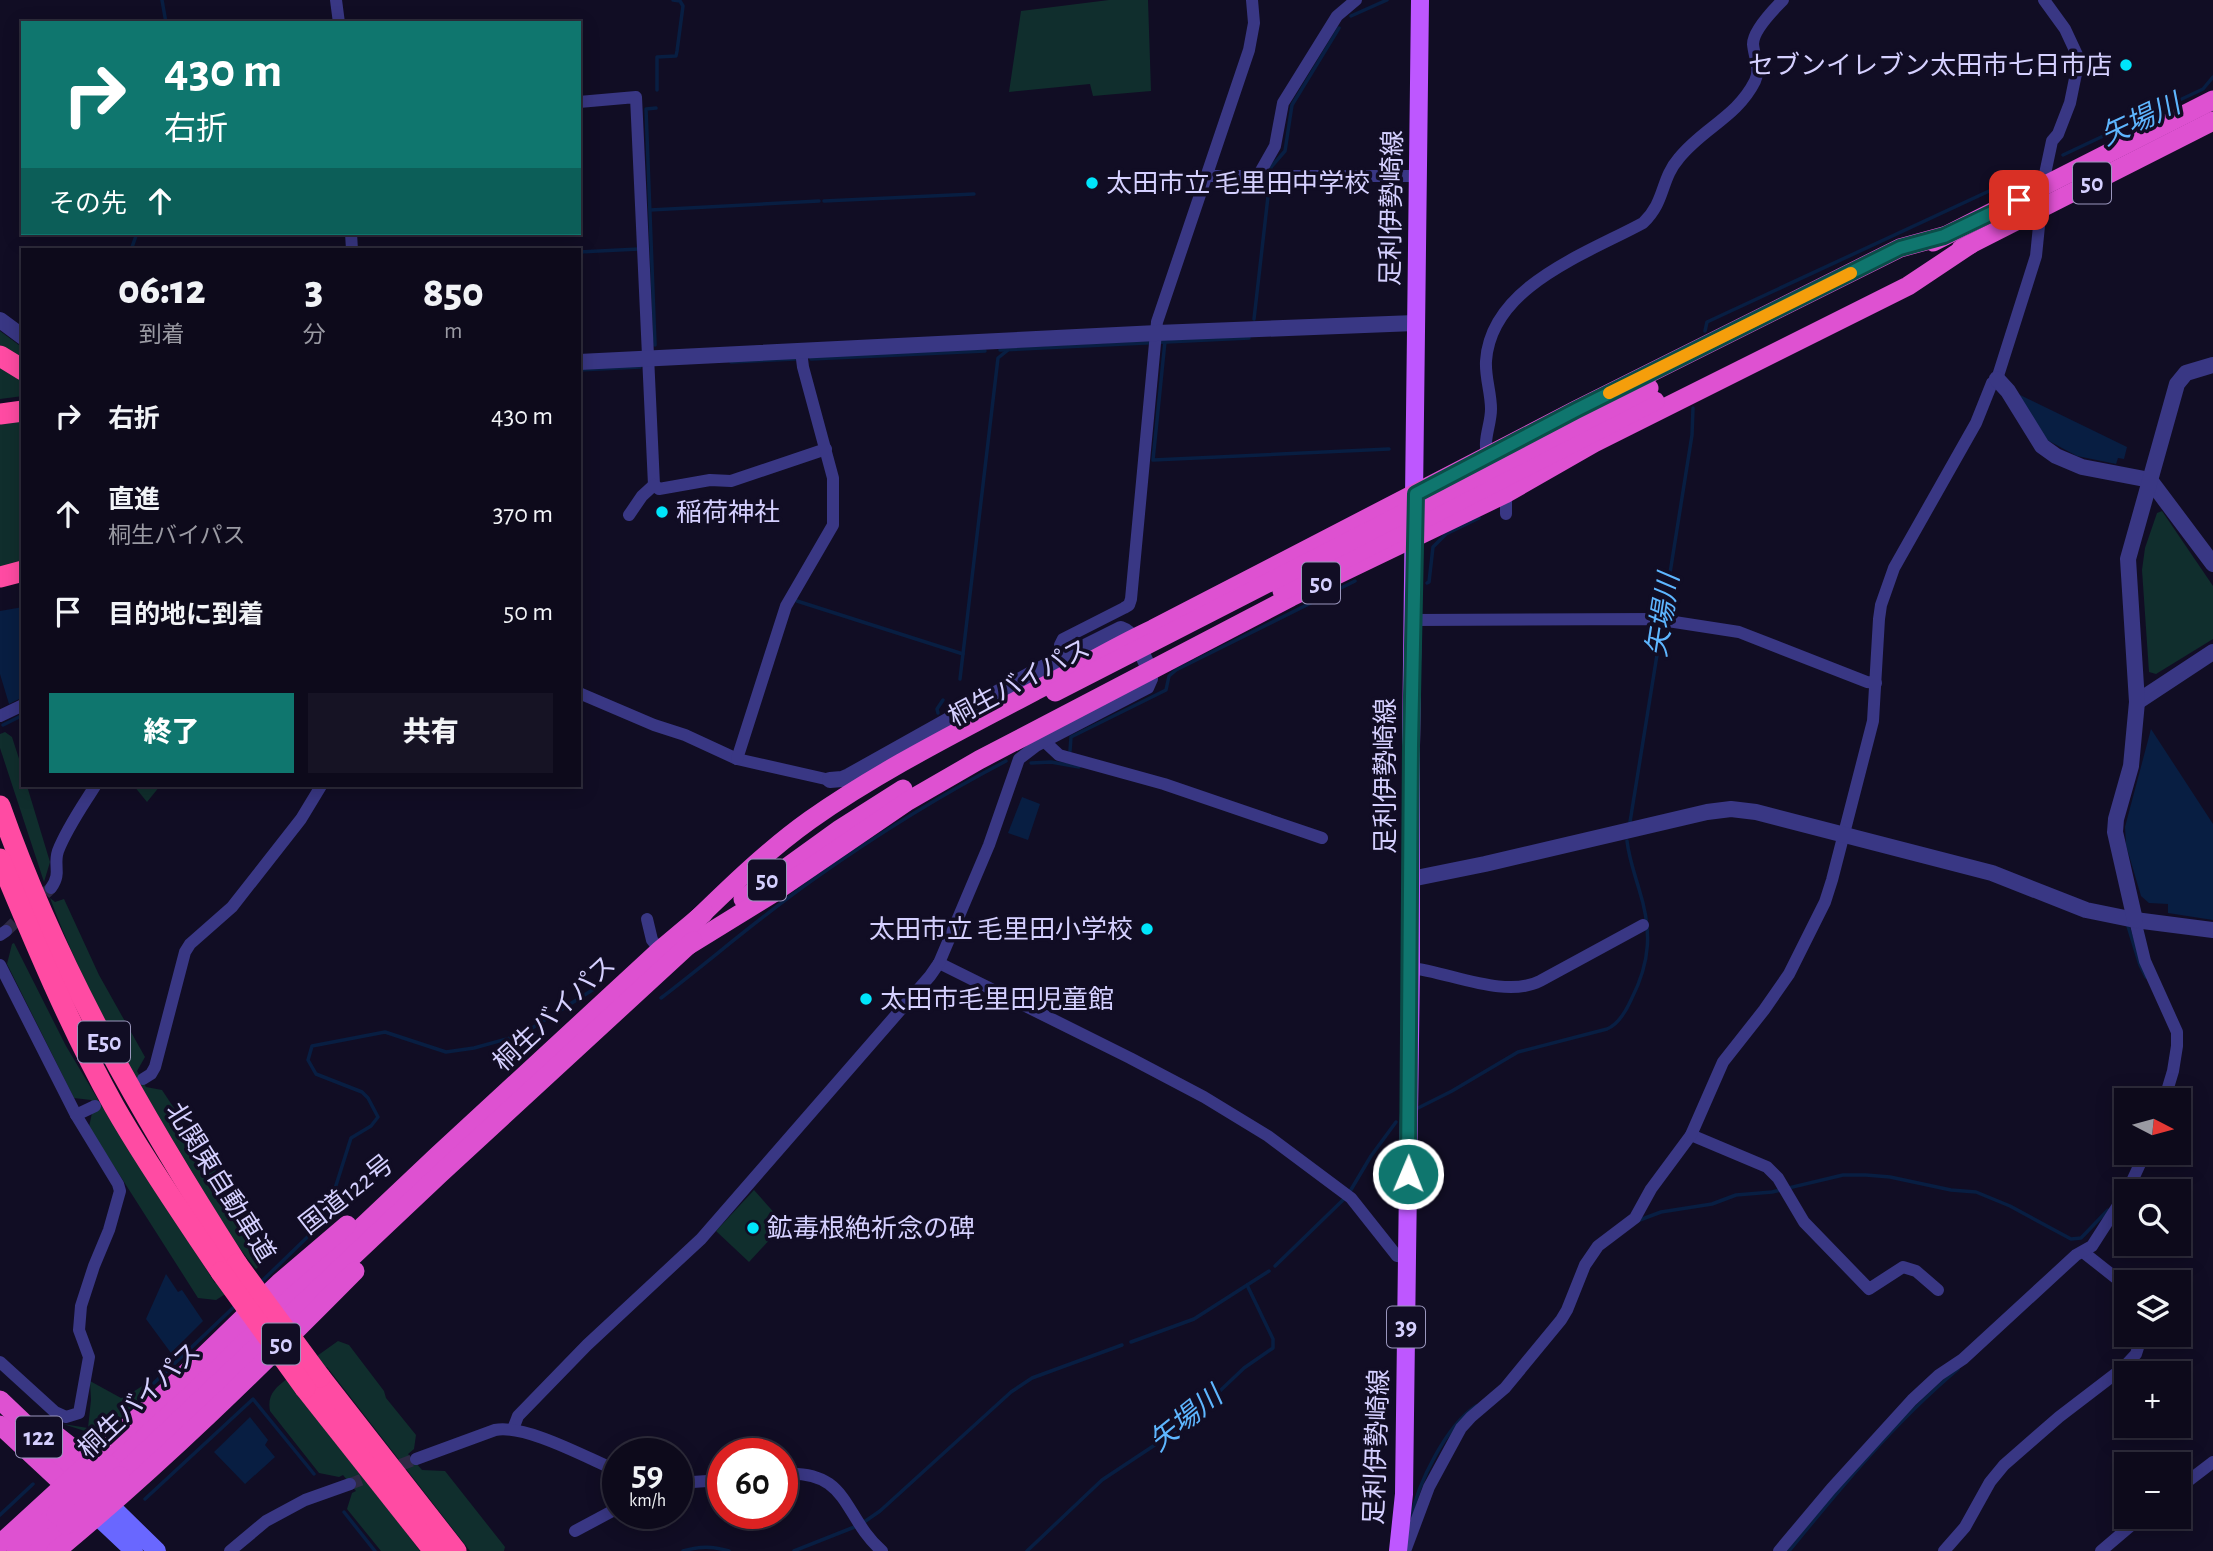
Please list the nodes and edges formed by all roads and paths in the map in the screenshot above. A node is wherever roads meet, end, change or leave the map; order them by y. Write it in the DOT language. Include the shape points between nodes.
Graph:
graph roads {
  1 [pos="337,0"];
  2 [pos="1252,0"];
  3 [pos="1356,0"];
  4 [pos="1420,0"];
  5 [pos="1783,0"];
  6 [pos="2044,0"];
  7 [pos="339,21"];
  8 [pos="2213,100"];
  9 [pos="581,102"];
  10 [pos="2213,121"];
  11 [pos="1207,176"];
  12 [pos="1267,176"];
  13 [pos="1417,176"];
  14 [pos="2043,187"];
  15 [pos="2040,209"];
  16 [pos="1944,236"];
  17 [pos="1971,244"];
  18 [pos="0,320"];
  19 [pos="1415,323"];
  20 [pos="21,336"];
  21 [pos="1157,339"];
  22 [pos="802,351"];
  23 [pos="0,356"];
  24 [pos="649,358"];
  25 [pos="581,362"];
  26 [pos="2213,365"];
  27 [pos="21,369"];
  28 [pos="1997,379"];
  29 [pos="1652,395"];
  30 [pos="21,411"];
  31 [pos="0,414"];
  32 [pos="826,449"];
  33 [pos="1487,457"];
  34 [pos="2150,480"];
  35 [pos="654,485"];
  36 [pos="1416,494"];
  37 [pos="1505,504"];
  38 [pos="629,515"];
  39 [pos="1415,539"];
  40 [pos="2213,564"];
  41 [pos="21,572"];
  42 [pos="0,577"];
  43 [pos="21,585"];
  44 [pos="0,590"];
  45 [pos="1413,621"];
  46 [pos="1133,638"];
  47 [pos="2213,652"];
  48 [pos="1060,658"];
  49 [pos="1150,671"];
  50 [pos="1876,683"];
  51 [pos="581,693"];
  52 [pos="1058,698"];
  53 [pos="2137,702"];
  54 [pos="21,706"];
  55 [pos="0,716"];
  56 [pos="1044,741"];
  57 [pos="737,759"];
  58 [pos="830,780"];
  59 [pos="94,787"];
  60 [pos="320,787"];
  61 [pos="0,806"];
  62 [pos="1844,835"];
  63 [pos="1322,838"];
  64 [pos="0,859"];
  65 [pos="1411,878"];
  66 [pos="51,888"];
  67 [pos="0,895"];
  68 [pos="647,919"];
  69 [pos="2135,920"];
  70 [pos="694,922"];
  71 [pos="1643,925"];
  72 [pos="2213,930"];
  73 [pos="686,947"];
  74 [pos="660,950"];
  75 [pos="939,963"];
  76 [pos="0,965"];
  77 [pos="1411,968"];
  78 [pos="99,1078"];
  79 [pos="143,1079"];
  80 [pos="2168,1088"];
  81 [pos="94,1106"];
  82 [pos="76,1115"];
  83 [pos="1690,1135"];
  84 [pos="437,1166"];
  85 [pos="2114,1212"];
  86 [pos="2083,1252"];
  87 [pos="1408,1257"];
  88 [pos="229,1268"];
  89 [pos="2114,1277"];
  90 [pos="1938,1290"];
  91 [pos="2138,1347"];
  92 [pos="0,1362"];
  93 [pos="313,1383"];
  94 [pos="0,1385"];
  95 [pos="0,1400"];
  96 [pos="0,1425"];
  97 [pos="513,1429"];
  98 [pos="416,1459"];
  99 [pos="2213,1462"];
  100 [pos="602,1464"];
  101 [pos="109,1465"];
  102 [pos="798,1474"];
  103 [pos="71,1479"];
  104 [pos="2191,1479"];
  105 [pos="350,1484"];
  106 [pos="104,1511"];
  107 [pos="602,1517"];
  108 [pos="61,1520"];
  109 [pos="2127,1529"];
  110 [pos="575,1531"];
  111 [pos="0,1544"];
  112 [pos="16,1551"];
  113 [pos="38,1551"];
  114 [pos="56,1551"];
  115 [pos="134,1551"];
  116 [pos="157,1551"];
  117 [pos="230,1551"];
  118 [pos="433,1551"];
  119 [pos="456,1551"];
  120 [pos="882,1551"];
  121 [pos="1398,1551"];
  122 [pos="1405,1551"];
  123 [pos="1779,1551"];
  124 [pos="1944,1551"];
  125 [pos="2101,1551"];
  1 -- 7 [label="street"];
  2 -- 11 [label="street" via="1249,50"];
  3 -- 12 [label="street" via="1337,16 1283,103"];
  4 -- 13 [label="main road, 足利伊勢崎線 / 39"];
  5 -- 33 [label="street" via="1753,41 1755,82 1735,110 1691,143 1676,161 1650,216 1533,284 1505,312 1486,360 1491,412"];
  6 -- 14 [label="street" via="2079,59 2070,103 2052,141"];
  8 -- 14 [label="highway, 桐生バイパス / 50"];
  9 -- 24 [label="street" via="636,97"];
  10 -- 15 [label="highway, 桐生バイパス / 50"];
  11 -- 12 [label="street"];
  11 -- 21 [label="street" via="1157,322"];
  12 -- 13 [label="street"];
  13 -- 19 [label="main road, 足利伊勢崎線 / 39"];
  14 -- 15 [label="street"];
  14 -- 16 [label="highway, 桐生バイパス / 50"];
  15 -- 17 [label="highway, 桐生バイパス / 50"];
  15 -- 28 [label="street" via="2036,256"];
  16 -- 29 [label="highway, 桐生バイパス / 50"];
  16 -- 33 [label="highway, 50" via="1900,248"];
  17 -- 29 [label="highway, 桐生バイパス / 50"];
  17 -- 37 [label="highway, 50" via="1908,286 1594,443"];
  18 -- 20 [label="street"];
  19 -- 21 [label="street"];
  19 -- 36 [label="main road, 足利伊勢崎線 / 39"];
  21 -- 22 [label="street"];
  21 -- 48 [label="street" via="1129,605 1063,639"];
  22 -- 24 [label="street"];
  22 -- 32 [label="street"];
  23 -- 27 [label="highway"];
  24 -- 25 [label="street"];
  24 -- 35 [label="street"];
  26 -- 34 [label="street" via="2186,373 2177,384"];
  28 -- 34 [label="street" via="2042,446 2056,456 2082,467"];
  28 -- 50 [label="street" via="1894,568 1881,606"];
  29 -- 52 [label="highway, 桐生バイパス / 50, bridge"];
  30 -- 31 [label="highway"];
  32 -- 35 [label="street" via="731,481 659,489"];
  32 -- 57 [label="street" via="833,478 832,525 786,606"];
  33 -- 36 [label="highway, 50"];
  33 -- 37 [label="street"];
  34 -- 40 [label="street"];
  34 -- 53 [label="street" via="2128,559"];
  35 -- 38 [label="street"];
  36 -- 39 [label="main road, 足利伊勢崎線 / 39"];
  36 -- 46 [label="highway, 50"];
  37 -- 39 [label="highway, 50"];
  39 -- 45 [label="main road, 足利伊勢崎線 / 39"];
  39 -- 49 [label="highway, 50"];
  41 -- 42 [label="highway"];
  43 -- 44 [label="highway"];
  45 -- 50 [label="street" via="1655,619 1739,632"];
  45 -- 65 [label="main road, 足利伊勢崎線 / 39"];
  46 -- 48 [label="street" via="1121,629"];
  46 -- 49 [label="street"];
  46 -- 70 [label="highway, 50" via="886,770 764,855"];
  47 -- 53 [label="street"];
  48 -- 58 [label="street" via="849,776"];
  49 -- 56 [label="street" via="1148,688"];
  49 -- 73 [label="highway, 50" via="908,801"];
  50 -- 62 [label="street" via="1873,721"];
  51 -- 57 [label="street"];
  52 -- 70 [label="highway, 桐生バイパス / 50" via="891,781 758,871"];
  52 -- 73 [label="highway, 桐生バイパス / 50" via="869,810 757,887"];
  53 -- 69 [label="street" via="2132,766 2115,832"];
  54 -- 55 [label="street"];
  56 -- 63 [label="street" via="1059,755 1164,784"];
  56 -- 75 [label="street" via="1019,759"];
  57 -- 58 [label="street"];
  59 -- 66 [label="street" via="62,843 58,878"];
  60 -- 79 [label="street" via="301,820 232,907 185,952 155,1067"];
  61 -- 88 [label="highway, 北関東自動車道 / E50" via="83,1004"];
  62 -- 65 [label="street" via="1731,808"];
  62 -- 69 [label="street" via="1992,873 2086,909"];
  62 -- 83 [label="street" via="1825,902 1808,940 1764,1010 1723,1062"];
  64 -- 78 [label="highway, 北関東自動車道 / E50"];
  65 -- 77 [label="main road, 足利伊勢崎線 / 39"];
  67 -- 78 [label="highway" via="52,1004"];
  68 -- 74 [label="street" via="652,940"];
  69 -- 72 [label="street"];
  69 -- 80 [label="street" via="2145,961 2177,1032"];
  70 -- 74 [label="highway, 桐生バイパス / 50"];
  71 -- 77 [label="street" via="1526,986 1508,988"];
  73 -- 84 [label="highway, 桐生バイパス / 50"];
  74 -- 84 [label="highway, 桐生バイパス / 50"];
  75 -- 87 [label="street" via="1204,1097 1268,1136 1347,1195 1397,1256"];
  75 -- 97 [label="street" via="701,1239 587,1345 518,1416"];
  76 -- 82 [label="street"];
  77 -- 87 [label="main road, 足利伊勢崎線 / 39"];
  78 -- 88 [label="highway, 北関東自動車道 / E50" via="154,1171"];
  81 -- 82 [label="street"];
  82 -- 92 [label="street" via="120,1191 81,1306 79,1330 89,1357 79,1413 66,1417 55,1412"];
  83 -- 90 [label="street" via="1767,1167 1804,1222 1869,1289 1903,1267 1916,1271"];
  83 -- 122 [label="street" via="1635,1218 1598,1245 1561,1321 1505,1388 1461,1428 1429,1487"];
  84 -- 101 [label="highway, 桐生バイパス / 50"];
  84 -- 101 [label="highway, 国道122号 / 50" via="387,1192 310,1255"];
  84 -- 106 [label="highway, 50" via="418,1208"];
  85 -- 86 [label="street"];
  86 -- 89 [label="street"];
  86 -- 123 [label="street" via="1912,1400"];
  87 -- 121 [label="main road, 足利伊勢崎線 / 39" via="1404,1494"];
  88 -- 93 [label="highway, 北関東自動車道 / E50, bridge"];
  91 -- 124 [label="street" via="2123,1368 2004,1465"];
  93 -- 118 [label="highway, 北関東自動車道 / E50"];
  93 -- 119 [label="highway, 北関東自動車道 / E50"];
  94 -- 101 [label="highway" via="74,1451"];
  95 -- 103 [label="highway, 122"];
  96 -- 103 [label="highway, 122"];
  97 -- 98 [label="street" via="495,1430"];
  97 -- 100 [label="street"];
  99 -- 104 [label="street"];
  101 -- 103 [label="highway, 国道122号 / 50"];
  101 -- 108 [label="highway, 桐生バイパス / 50, bridge"];
  102 -- 120 [label="street" via="829,1482"];
  103 -- 106 [label="highway, 122"];
  103 -- 111 [label="highway, 国道122号"];
  105 -- 117 [label="street" via="266,1521"];
  106 -- 114 [label="highway, 50"];
  106 -- 115 [label="main road"];
  106 -- 116 [label="main road"];
  107 -- 110 [label="street"];
  108 -- 112 [label="highway, 桐生バイパス / 50"];
  108 -- 113 [label="highway, 桐生バイパス / 50"];
  109 -- 125 [label="street"];
}
